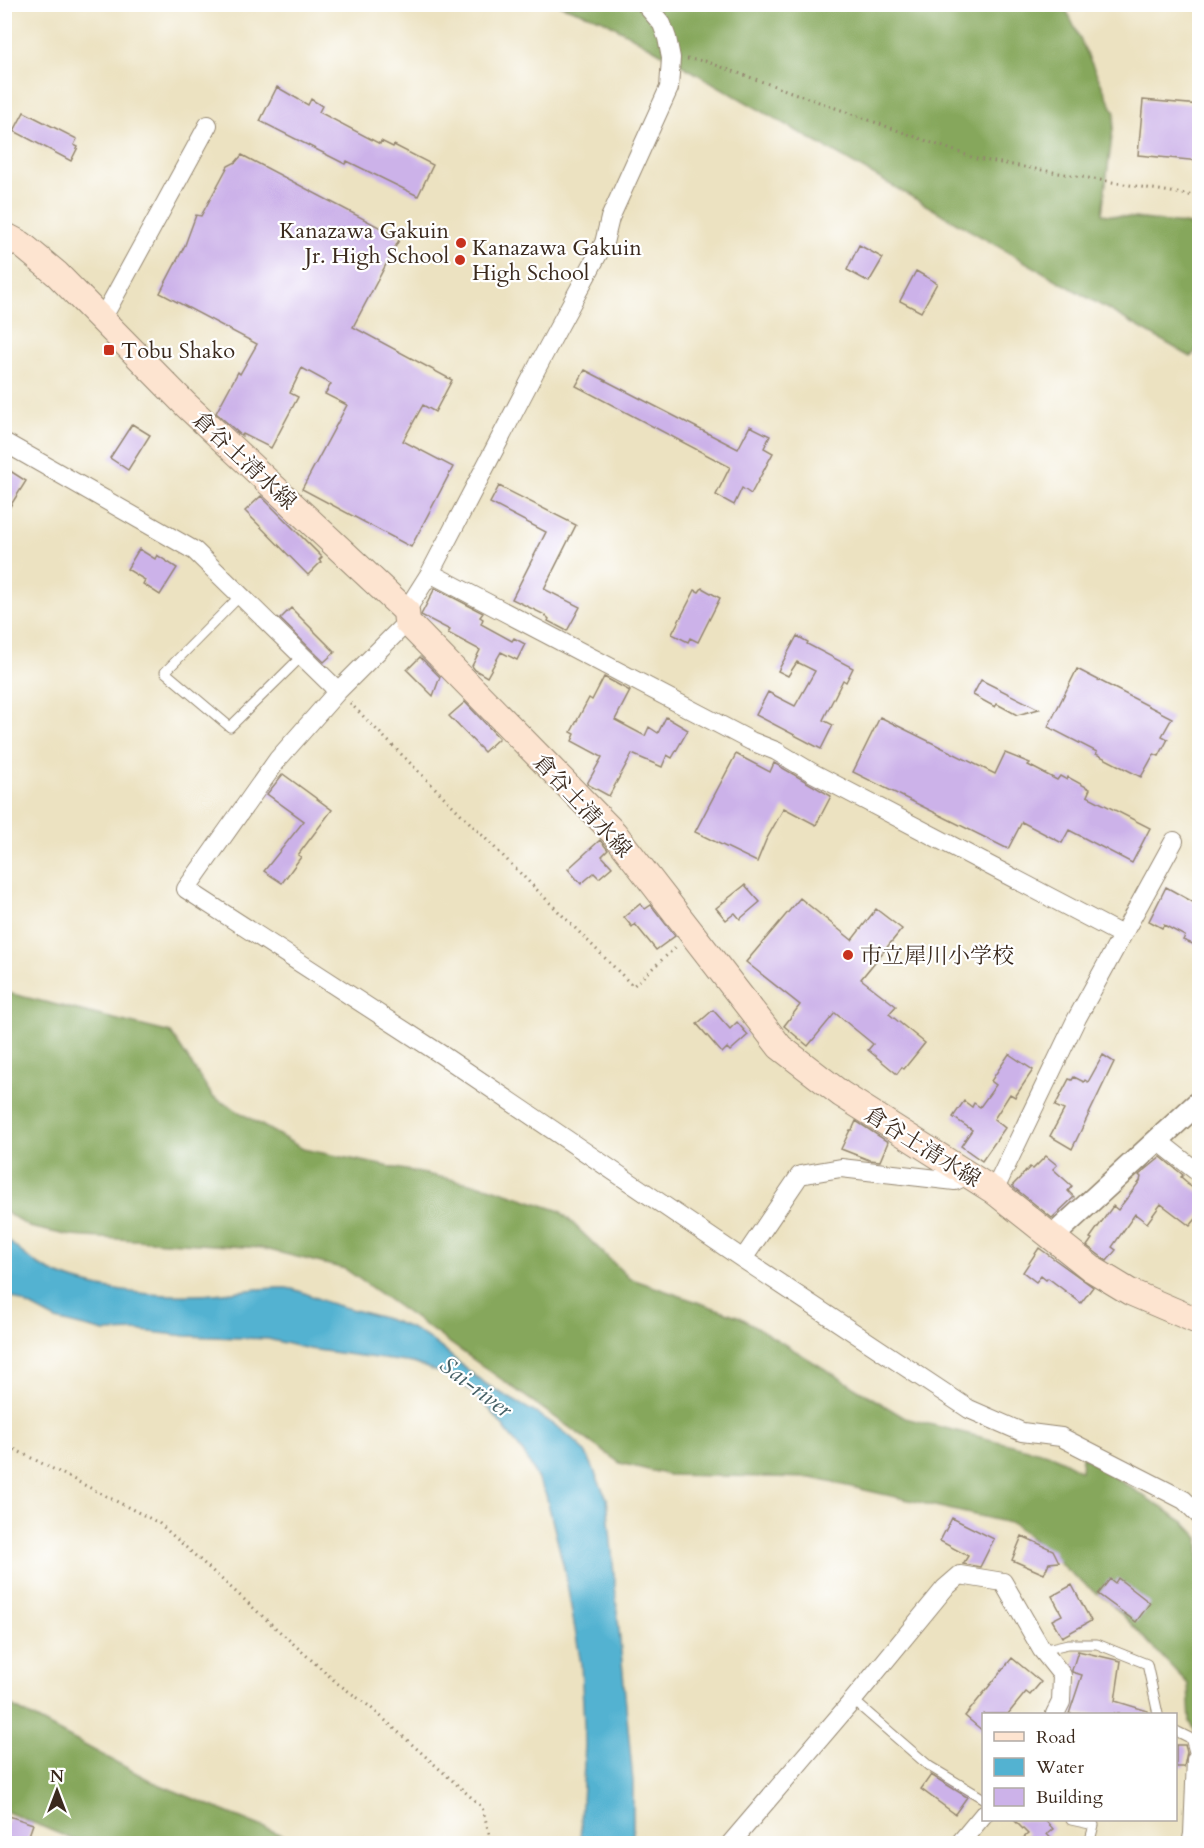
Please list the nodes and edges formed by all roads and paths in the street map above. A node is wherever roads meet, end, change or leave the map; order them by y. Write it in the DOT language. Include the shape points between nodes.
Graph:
graph roads {
  1 [pos="645,4"];
  2 [pos="670,58"];
  3 [pos="208,125"];
  4 [pos="1200,197"];
  5 [pos="4,235"];
  6 [pos="101,321"];
  7 [pos="4,441"];
  8 [pos="430,573"];
  9 [pos="240,596"];
  10 [pos="406,616"];
  11 [pos="302,656"];
  12 [pos="338,691"];
  13 [pos="1174,841"];
  14 [pos="692,934"];
  15 [pos="1122,935"];
  16 [pos="1200,1101"];
  17 [pos="1157,1140"];
  18 [pos="1200,1174"];
  19 [pos="968,1175"];
  20 [pos="994,1191"];
  21 [pos="1051,1238"];
  22 [pos="743,1259"];
  23 [pos="1200,1322"];
  24 [pos="4,1444"];
  25 [pos="1200,1516"];
  26 [pos="1042,1650"];
  27 [pos="853,1700"];
  28 [pos="1056,1713"];
  29 [pos="1158,1713"];
  30 [pos="1177,1732"];
  31 [pos="1196,1759"];
  32 [pos="982,1798"];
  33 [pos="982,1816"];
  34 [pos="1076,1821"];
  35 [pos="492,1844"];
  36 [pos="729,1844"];
  37 [pos="959,1844"];
  38 [pos="1089,1844"];
  39 [pos="1191,1844"];
  1 -- 2 [label="street" via="662,24"];
  2 -- 4 [label="path" via="705,61 977,159"];
  2 -- 8 [label="street" via="669,88 610,218 604,243"];
  3 -- 6 [label="street"];
  5 -- 6 [label="main road, 倉谷土清水線" via="57,274"];
  6 -- 10 [label="main road, 倉谷土清水線"];
  7 -- 9 [label="street" via="195,551"];
  8 -- 10 [label="street"];
  8 -- 15 [label="street"];
  9 -- 11 [label="street"];
  9 -- 11 [label="lane" via="165,672 230,727"];
  10 -- 12 [label="street"];
  10 -- 14 [label="main road, 倉谷土清水線" via="614,833"];
  11 -- 12 [label="street"];
  12 -- 14 [label="path" via="633,986"];
  12 -- 22 [label="street" via="278,759 186,889 450,1060"];
  13 -- 15 [label="street"];
  14 -- 19 [label="main road, 倉谷土清水線" via="780,1047 841,1094"];
  15 -- 20 [label="street" via="1077,1018"];
  16 -- 17 [label="street"];
  17 -- 18 [label="street"];
  17 -- 21 [label="street"];
  19 -- 20 [label="main road, 倉谷土清水線"];
  19 -- 22 [label="street" via="955,1181 841,1168 801,1175"];
  20 -- 21 [label="main road, 倉谷土清水線"];
  21 -- 23 [label="main road, 倉谷土清水線" via="1131,1292"];
  22 -- 25 [label="street" via="969,1409 1022,1432 1061,1437 1184,1500"];
  24 -- 35 [label="path" via="159,1523 337,1683 369,1706 482,1806"];
  26 -- 27 [label="street" via="1003,1582 960,1575"];
  26 -- 28 [label="street" via="1062,1675 1061,1702"];
  26 -- 29 [label="lane" via="1068,1644 1097,1644 1147,1664"];
  27 -- 32 [label="lane" via="929,1766"];
  27 -- 36 [label="street"];
  30 -- 31 [label="lane" via="1190,1738"];
  31 -- 39 [label="street"];
  33 -- 37 [label="street"];
  34 -- 38 [label="lane" via="1094,1825"];
}
